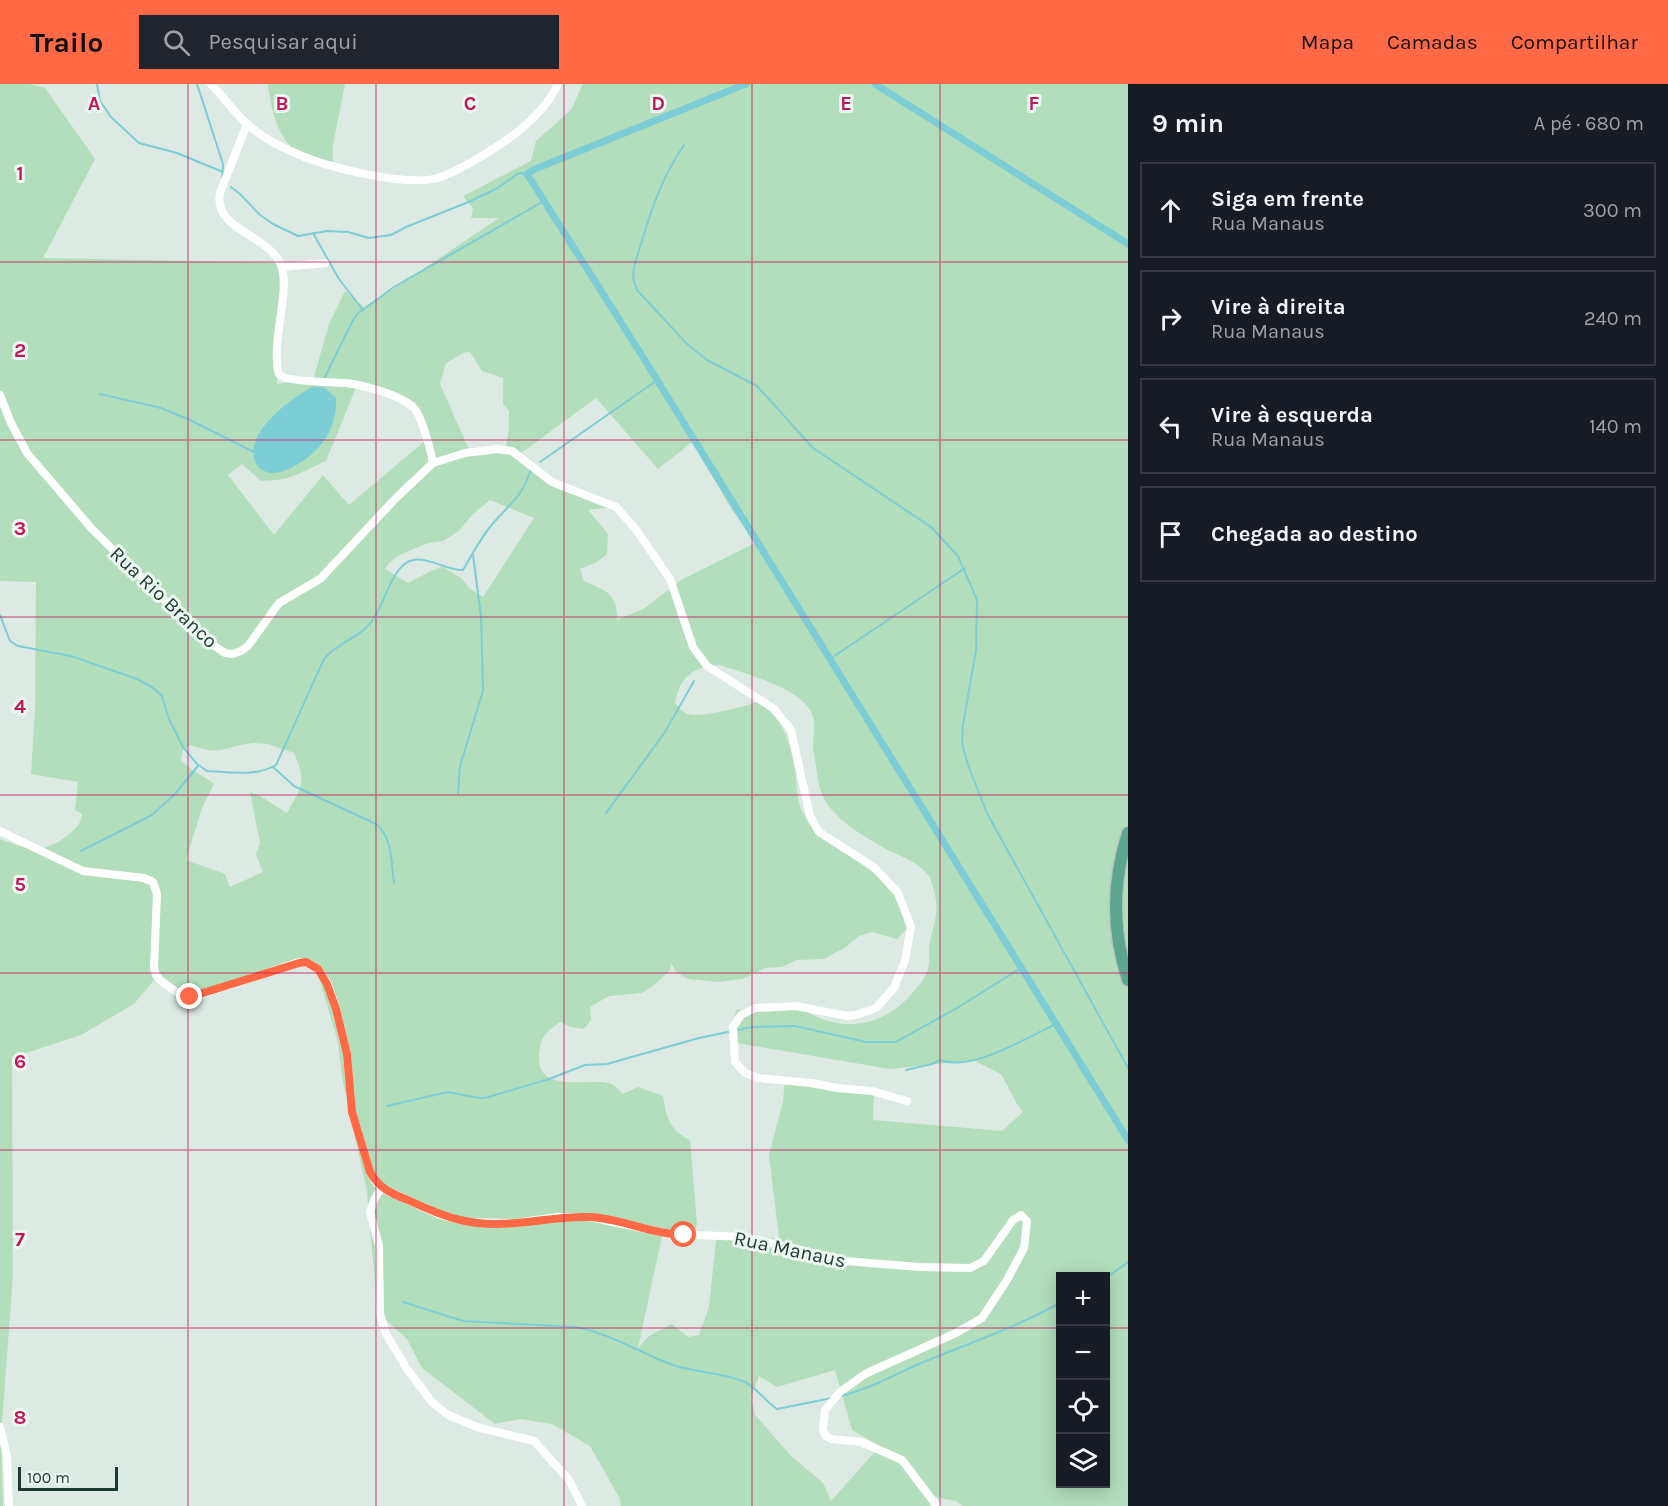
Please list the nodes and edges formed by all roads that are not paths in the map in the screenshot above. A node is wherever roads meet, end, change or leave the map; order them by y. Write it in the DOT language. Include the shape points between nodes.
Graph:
graph roads {
  1 [pos="211,84"];
  2 [pos="558,84"];
  3 [pos="247,124"];
  4 [pos="325,263"];
  5 [pos="282,267"];
  6 [pos="0,395"];
  7 [pos="433,463"];
  8 [pos="0,831"];
  9 [pos="1128,832"];
  10 [pos="1128,981"];
  11 [pos="907,1101"];
  12 [pos="381,1188"];
  13 [pos="0,1427"];
  14 [pos="9,1506"];
  15 [pos="581,1506"];
  16 [pos="937,1506"];
  1 -- 3 [label="street"];
  2 -- 3 [label="street" via="537,114 503,143 436,178 410,180 328,165 268,140"];
  3 -- 5 [label="street" via="218,204 236,227 259,240"];
  4 -- 5 [label="street"];
  5 -- 7 [label="street" via="278,374 292,379 348,383 390,395 415,408"];
  6 -- 7 [label="street, Rua Rio Branco" via="27,453 92,529 204,639 233,654 248,646 279,603 320,579"];
  7 -- 11 [label="street" via="465,453 512,451 552,482 616,507 670,579 693,647 707,666 773,708 791,730 810,816 819,832 874,867 898,892 911,927 905,960 894,988 876,1008 847,1016 796,1006 755,1008 741,1015 733,1027 735,1062 745,1073 758,1078 872,1092"];
  8 -- 12 [label="street" via="83,871 153,882 157,894 154,969 160,980 182,996 197,996 299,963 306,962 318,969 342,1031 352,1112 370,1172"];
  9 -- 10 [label="main road" via="1115,897 1118,940"];
  12 -- 15 [label="street" via="370,1212 379,1246 380,1314 386,1334 407,1369 432,1402 448,1415 534,1442 569,1480"];
  12 -- 16 [label="street, Rua Manaus" via="440,1215 467,1222 515,1223 589,1216 654,1232 746,1237 845,1261 919,1267 970,1268 984,1261 1012,1220 1021,1215 1027,1221 1024,1248 982,1318 865,1374 840,1392 825,1410 826,1436 861,1442 902,1460"];
  13 -- 14 [label="street" via="8,1456"];
}
